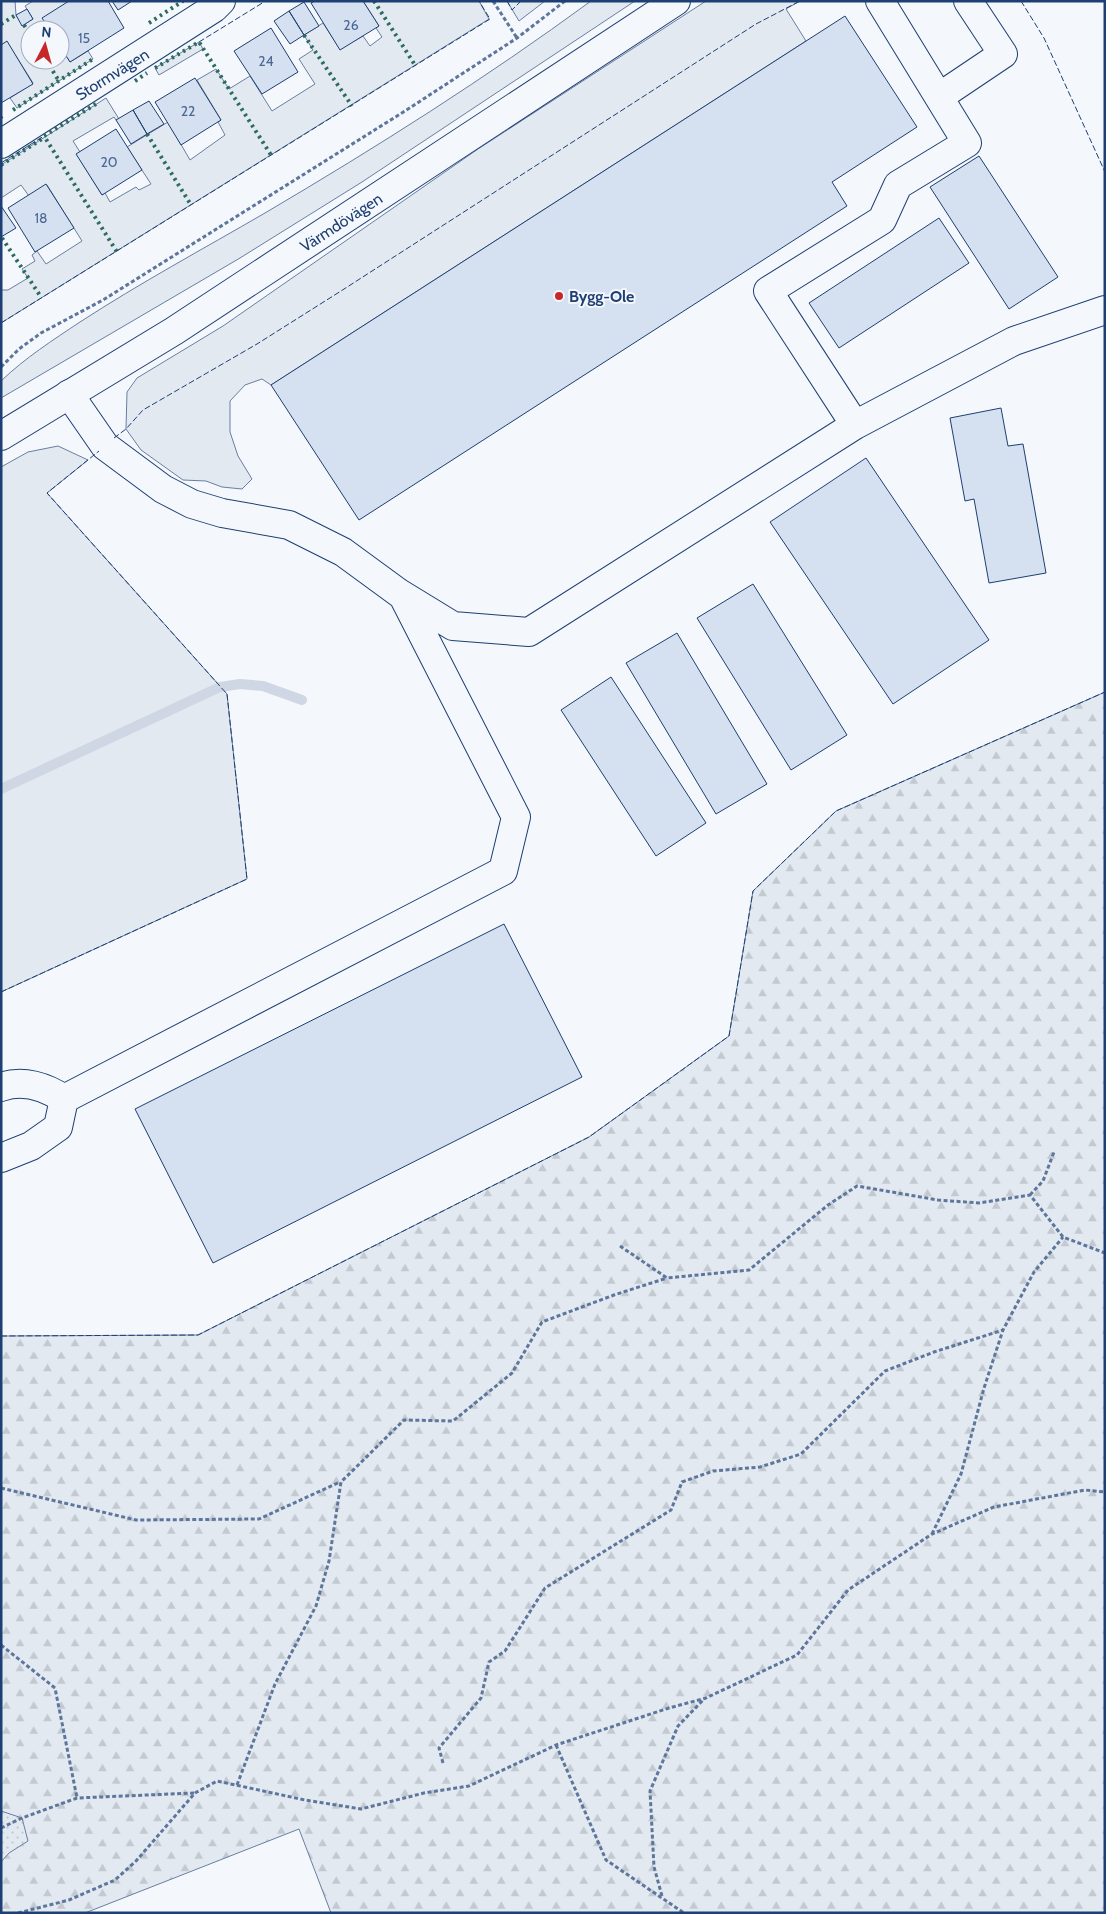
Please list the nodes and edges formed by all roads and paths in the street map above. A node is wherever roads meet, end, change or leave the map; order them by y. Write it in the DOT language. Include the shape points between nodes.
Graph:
graph roads {
  1 [pos="221,1"];
  2 [pos="493,1"];
  3 [pos="565,1"];
  4 [pos="676,1"];
  5 [pos="880,1"];
  6 [pos="968,1"];
  7 [pos="517,38"];
  8 [pos="939,97"];
  9 [pos="1,144"];
  10 [pos="1105,310"];
  11 [pos="1,367"];
  12 [pos="70,394"];
  13 [pos="855,425"];
  14 [pos="1,436"];
  15 [pos="403,596"];
  16 [pos="1,1086"];
  17 [pos="64,1099"];
  18 [pos="1054,1152"];
  19 [pos="1,1158"];
  20 [pos="1030,1194"];
  21 [pos="1064,1237"];
  22 [pos="620,1246"];
  23 [pos="1105,1253"];
  24 [pos="667,1278"];
  25 [pos="1004,1330"];
  26 [pos="341,1482"];
  27 [pos="1,1488"];
  28 [pos="1105,1492"];
  29 [pos="932,1534"];
  30 [pos="1,1645"];
  31 [pos="706,1698"];
  32 [pos="556,1745"];
  33 [pos="443,1763"];
  34 [pos="237,1785"];
  35 [pos="195,1793"];
  36 [pos="77,1798"];
  37 [pos="1,1828"];
  38 [pos="662,1897"];
  39 [pos="18,1913"];
  40 [pos="684,1913"];
  1 -- 9 [label="main road, Stormvägen"];
  2 -- 7 [label="path"];
  3 -- 7 [label="path"];
  4 -- 12 [label="main road, Värmdövägen" via="190,321"];
  5 -- 8 [label="main road"];
  6 -- 8 [label="main road" via="1003,54"];
  7 -- 11 [label="path" via="103,300 41,333"];
  8 -- 13 [label="main road" via="968,143 898,185 882,220 768,291"];
  10 -- 13 [label="main road" via="1014,341"];
  12 -- 14 [label="main road, Värmdövägen"];
  12 -- 15 [label="main road" via="105,446 164,489 192,504 222,513 289,526 343,552"];
  13 -- 15 [label="main road" via="529,632 453,626"];
  15 -- 17 [label="main road" via="516,817 502,871"];
  16 -- 17 [label="main road" via="30,1084 48,1088"];
  17 -- 19 [label="main road" via="58,1127 31,1146"];
  18 -- 20 [label="path" via="1043,1181"];
  20 -- 21 [label="path"];
  20 -- 24 [label="path" via="979,1203 938,1200 857,1186 828,1205 749,1270"];
  21 -- 23 [label="path"];
  21 -- 25 [label="path" via="1034,1272"];
  22 -- 24 [label="path"];
  24 -- 26 [label="path" via="542,1322 512,1372 453,1421 404,1420"];
  25 -- 29 [label="path" via="984,1388 961,1474"];
  25 -- 33 [label="path" via="885,1371 801,1454 760,1467 713,1471 682,1482 671,1510 545,1588 505,1651 489,1662 481,1698 439,1748"];
  26 -- 27 [label="path" via="259,1519 136,1520"];
  26 -- 34 [label="path" via="329,1561 316,1606 275,1684"];
  28 -- 29 [label="path" via="1085,1490 994,1507"];
  29 -- 31 [label="path" via="848,1590 796,1655"];
  30 -- 36 [label="path" via="55,1688"];
  31 -- 32 [label="path"];
  31 -- 38 [label="path" via="678,1726 650,1790 654,1867"];
  32 -- 34 [label="path" via="469,1786 424,1793 361,1809"];
  32 -- 38 [label="path" via="606,1860"];
  34 -- 35 [label="path" via="217,1781"];
  35 -- 36 [label="path"];
  35 -- 39 [label="path" via="136,1861 115,1880 69,1900"];
  36 -- 37 [label="path"];
  38 -- 40 [label="path"];
}
